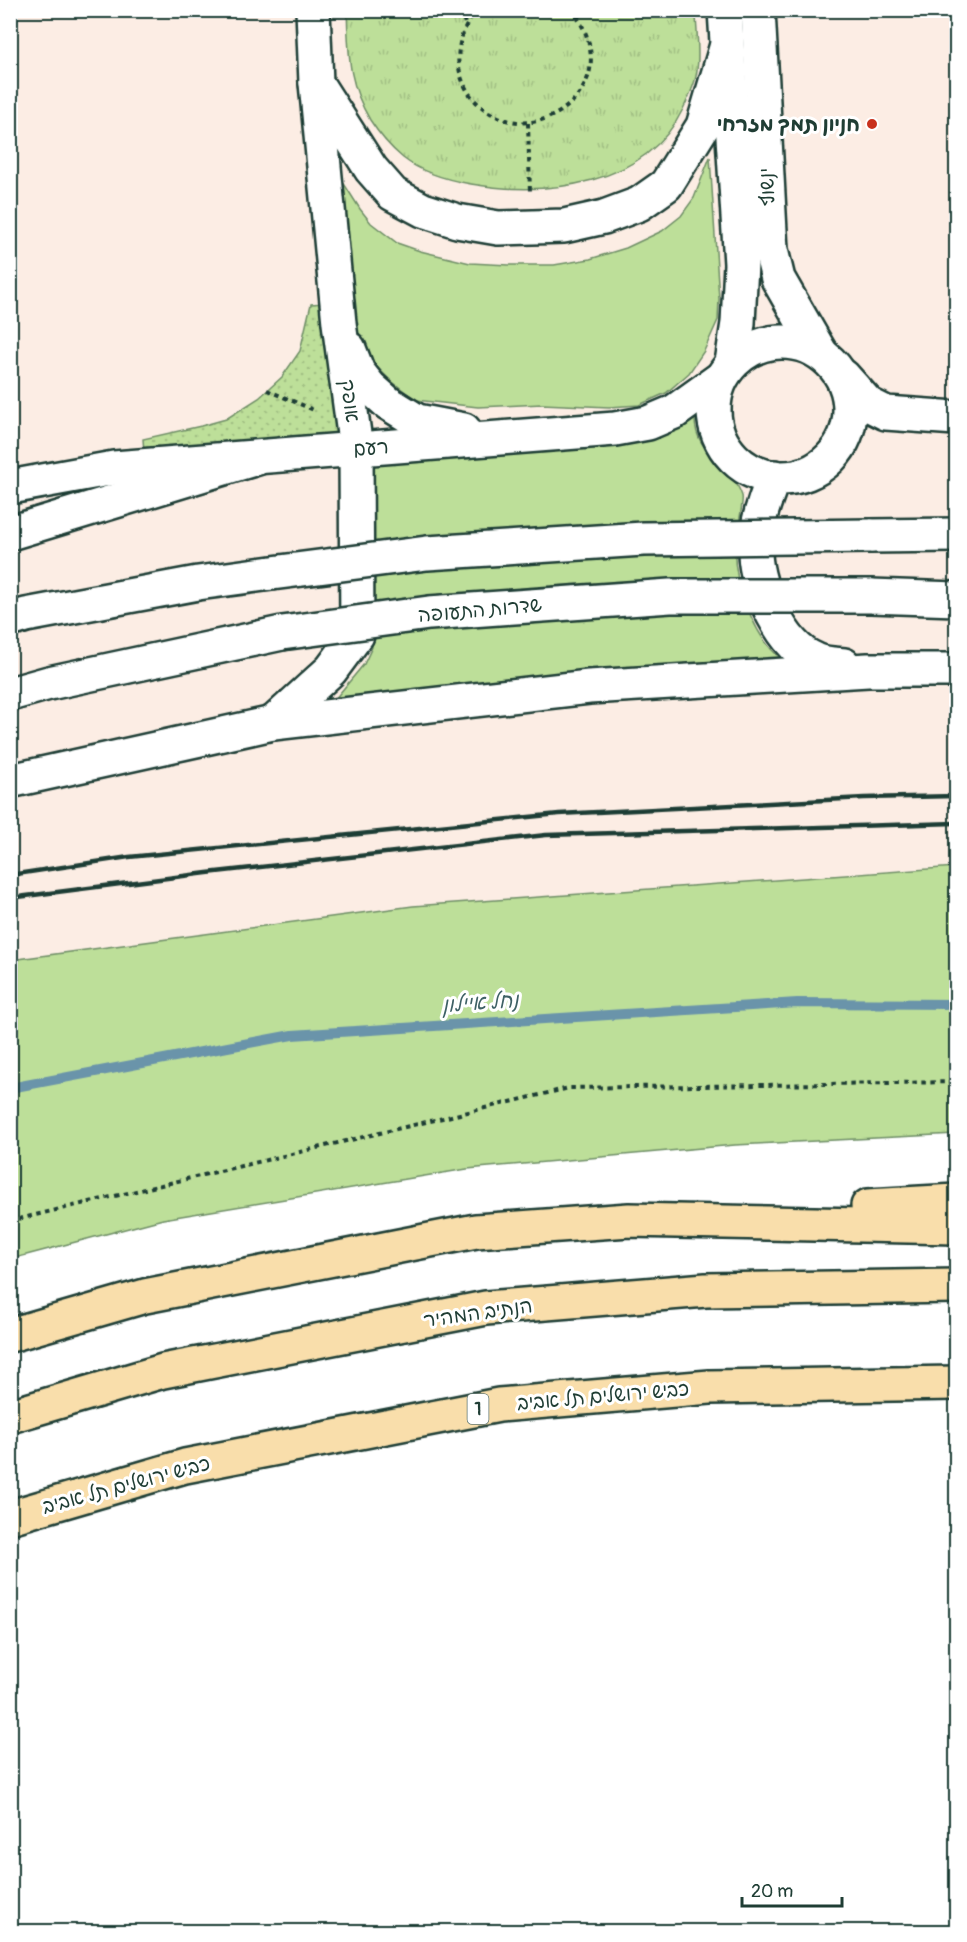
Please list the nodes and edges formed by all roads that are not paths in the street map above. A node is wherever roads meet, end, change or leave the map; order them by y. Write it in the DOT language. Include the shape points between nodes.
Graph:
graph roads {
  1 [pos="313,10"];
  2 [pos="725,10"];
  3 [pos="758,10"];
  4 [pos="726,48"];
  5 [pos="316,82"];
  6 [pos="339,323"];
  7 [pos="820,352"];
  8 [pos="726,371"];
  9 [pos="843,376"];
  10 [pos="957,418"];
  11 [pos="522,438"];
  12 [pos="356,449"];
  13 [pos="256,458"];
  14 [pos="774,477"];
  15 [pos="10,487"];
  16 [pos="10,533"];
  17 [pos="957,535"];
  18 [pos="957,599"];
  19 [pos="10,620"];
  20 [pos="868,670"];
  21 [pos="957,670"];
  22 [pos="10,694"];
  23 [pos="273,723"];
  24 [pos="10,781"];
  25 [pos="957,1201"];
  26 [pos="629,1220"];
  27 [pos="957,1227"];
  28 [pos="957,1286"];
  29 [pos="10,1335"];
  30 [pos="957,1383"];
  31 [pos="10,1416"];
  32 [pos="10,1517"];
  1 -- 5 [label="street, אופק"];
  2 -- 4 [label="street, ינשוף"];
  3 -- 7 [label="street, ינשוף" via="771,250 778,279"];
  4 -- 5 [label="street" via="703,126 666,185 639,204 564,226 498,228 457,221 423,210 393,194 371,169"];
  4 -- 8 [label="street, ינשוף" via="741,264 739,312"];
  5 -- 6 [label="street, אופק"];
  6 -- 11 [label="street" via="358,372 391,405 417,421"];
  6 -- 12 [label="street, אופק"];
  7 -- 8 [label="street" via="803,344 764,343 747,351"];
  7 -- 9 [label="street"];
  8 -- 11 [label="street, רעם" via="674,412 648,423"];
  8 -- 14 [label="street" via="714,397 718,434 739,464"];
  9 -- 10 [label="street" via="868,405 886,413"];
  9 -- 14 [label="street" via="851,405 842,444 830,460 813,471 794,477"];
  11 -- 12 [label="street, רעם"];
  12 -- 13 [label="street, רעם"];
  12 -- 23 [label="street, אופק" via="357,635 331,670"];
  13 -- 15 [label="street, רעם" via="114,468"];
  13 -- 16 [label="street"];
  14 -- 20 [label="street" via="763,504 755,552 761,587 773,618 792,644 816,660"];
  17 -- 19 [label="street, bridge" via="643,539 427,553 198,584"];
  18 -- 22 [label="street, שדרות התעופה, bridge" via="670,596 429,613 282,633"];
  20 -- 21 [label="street"];
  20 -- 23 [label="street" via="589,687"];
  23 -- 24 [label="street"];
  25 -- 26 [label="highway"];
  26 -- 27 [label="highway"];
  26 -- 29 [label="highway" via="476,1231 145,1296"];
  28 -- 31 [label="highway, הנתיב המהיר" via="705,1290 486,1308 163,1371"];
  30 -- 32 [label="highway, כביש ירושלים תל אביב / 1" via="710,1387 499,1404 185,1466"];
}
